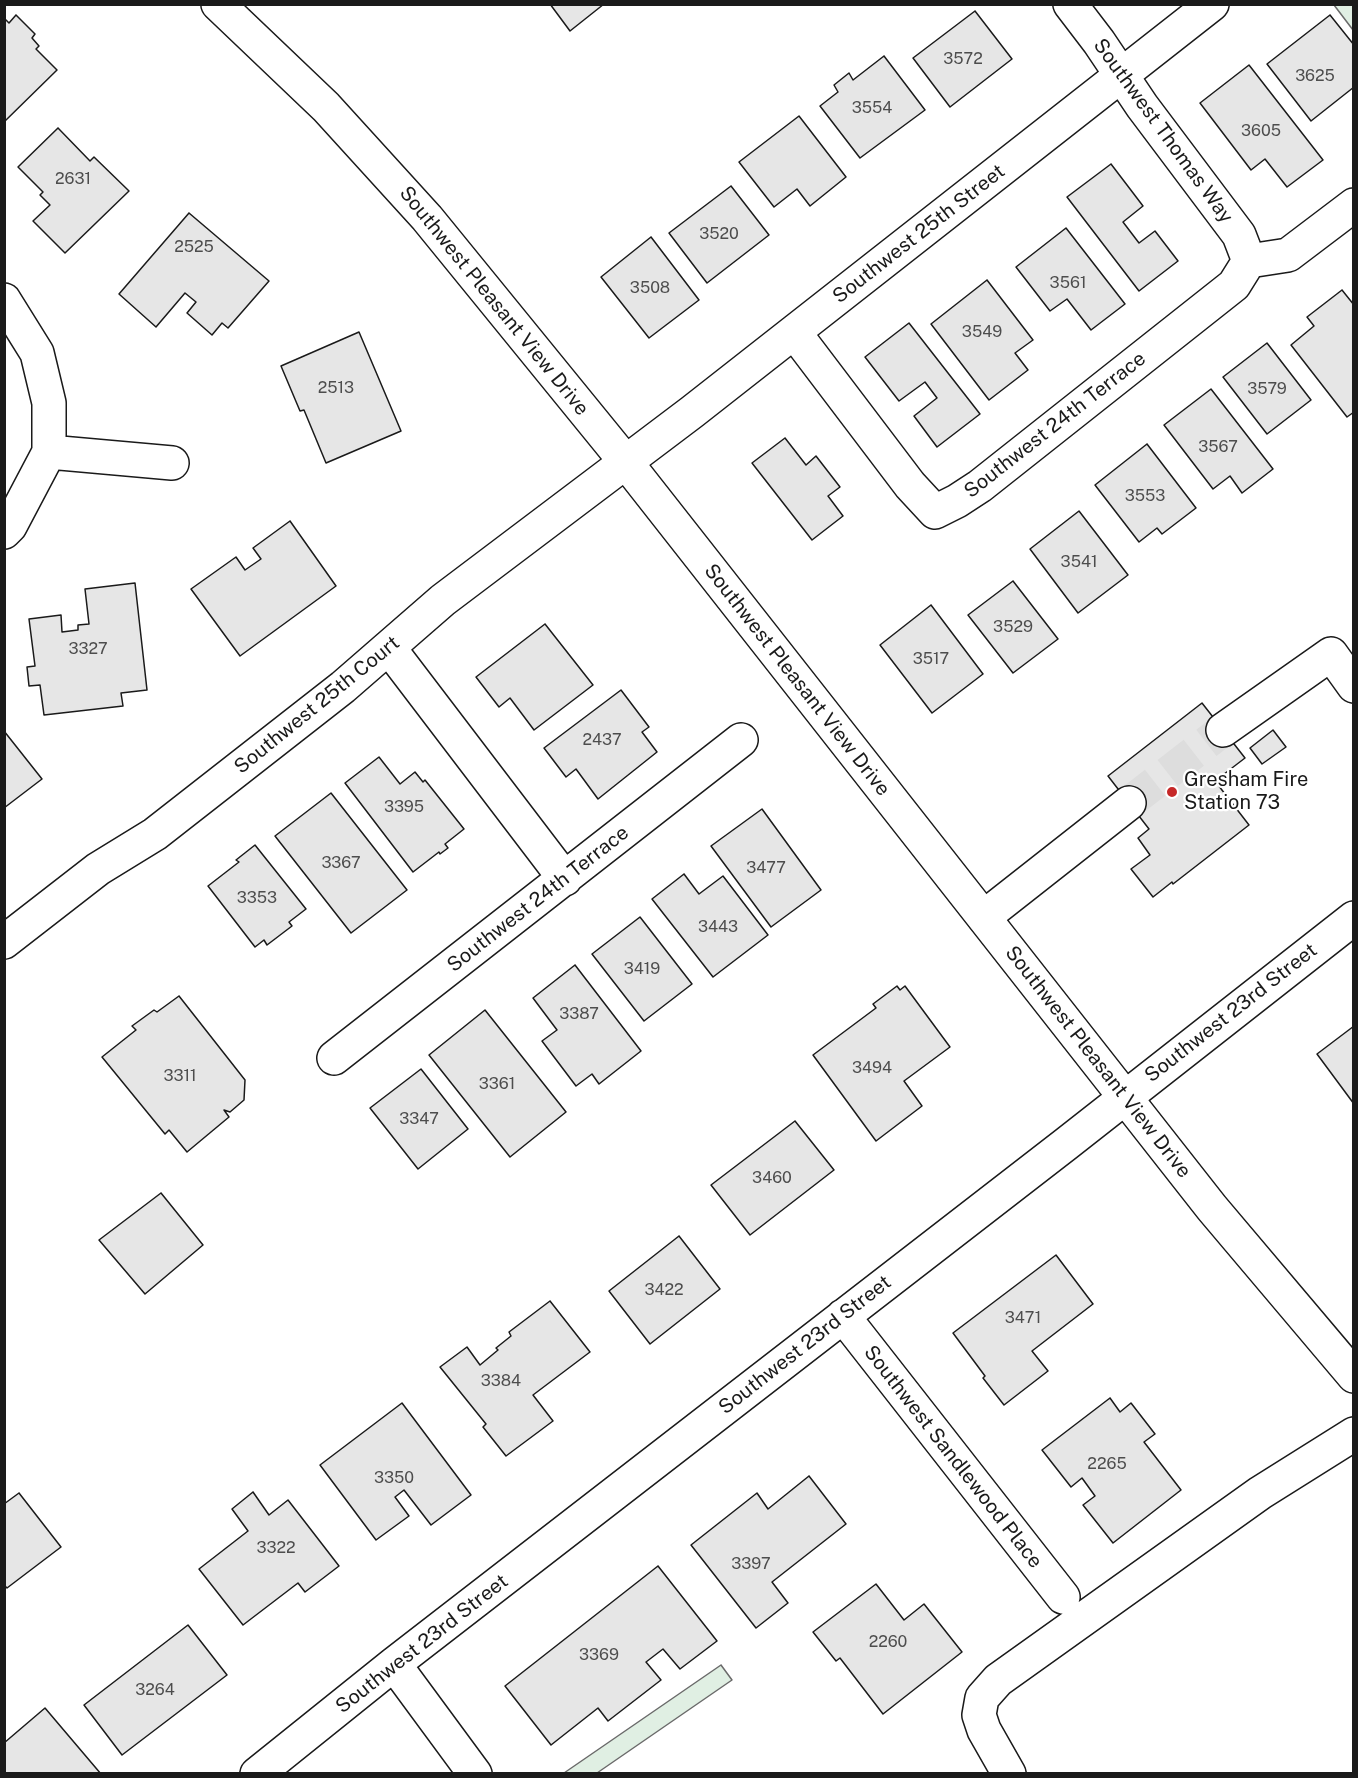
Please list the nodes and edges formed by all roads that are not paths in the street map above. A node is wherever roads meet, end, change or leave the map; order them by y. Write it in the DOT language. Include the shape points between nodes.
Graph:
graph roads {
  1 [pos="218,4"];
  2 [pos="1070,4"];
  3 [pos="1212,4"];
  4 [pos="1121,75"];
  5 [pos="1353,205"];
  6 [pos="1249,261"];
  7 [pos="4,300"];
  8 [pos="794,332"];
  9 [pos="49,452"];
  10 [pos="625,461"];
  11 [pos="172,463"];
  12 [pos="4,532"];
  13 [pos="389,648"];
  14 [pos="1353,686"];
  15 [pos="1223,730"];
  16 [pos="741,740"];
  17 [pos="1129,803"];
  18 [pos="565,879"];
  19 [pos="984,917"];
  20 [pos="1353,918"];
  21 [pos="4,942"];
  22 [pos="334,1058"];
  23 [pos="1125,1097"];
  24 [pos="843,1316"];
  25 [pos="1353,1376"];
  26 [pos="1353,1434"];
  27 [pos="1063,1597"];
  28 [pos="394,1665"];
  29 [pos="257,1773"];
  30 [pos="476,1773"];
  31 [pos="1009,1773"];
  1 -- 10 [label="street, Southwest Pleasant View Drive" via="376,159"];
  2 -- 4 [label="street, Southwest Thomas Way"];
  3 -- 4 [label="street, Southwest 25th Street"];
  4 -- 6 [label="street, Southwest Thomas Way" via="1239,235"];
  4 -- 8 [label="street, Southwest 25th Street"];
  5 -- 6 [label="street" via="1288,255"];
  6 -- 8 [label="street, Southwest 24th Terrace" via="1234,285 980,486 935,512 910,485"];
  7 -- 9 [label="street" via="37,352 49,403"];
  8 -- 10 [label="street, Southwest 25th Street"];
  9 -- 11 [label="street"];
  9 -- 12 [label="street"];
  10 -- 13 [label="street, Southwest 25th Court" via="443,600"];
  10 -- 19 [label="street, Southwest Pleasant View Drive"];
  13 -- 18 [label="street"];
  13 -- 21 [label="street, Southwest 25th Court" via="155,834 98,869"];
  14 -- 15 [label="street" via="1331,654"];
  16 -- 18 [label="street, Southwest 24th Terrace"];
  17 -- 19 [label="street"];
  18 -- 22 [label="street, Southwest 24th Terrace"];
  19 -- 23 [label="street, Southwest Pleasant View Drive"];
  20 -- 23 [label="street, Southwest 23rd Street"];
  23 -- 24 [label="street, Southwest 23rd Street"];
  23 -- 25 [label="street, Southwest Pleasant View Drive"];
  24 -- 27 [label="street, Southwest Sandlewood Place"];
  24 -- 28 [label="street, Southwest 23rd Street"];
  26 -- 31 [label="street" via="1260,1493 998,1680 982,1698 979,1715"];
  28 -- 29 [label="street, Southwest 23rd Street"];
  28 -- 30 [label="street"];
}
